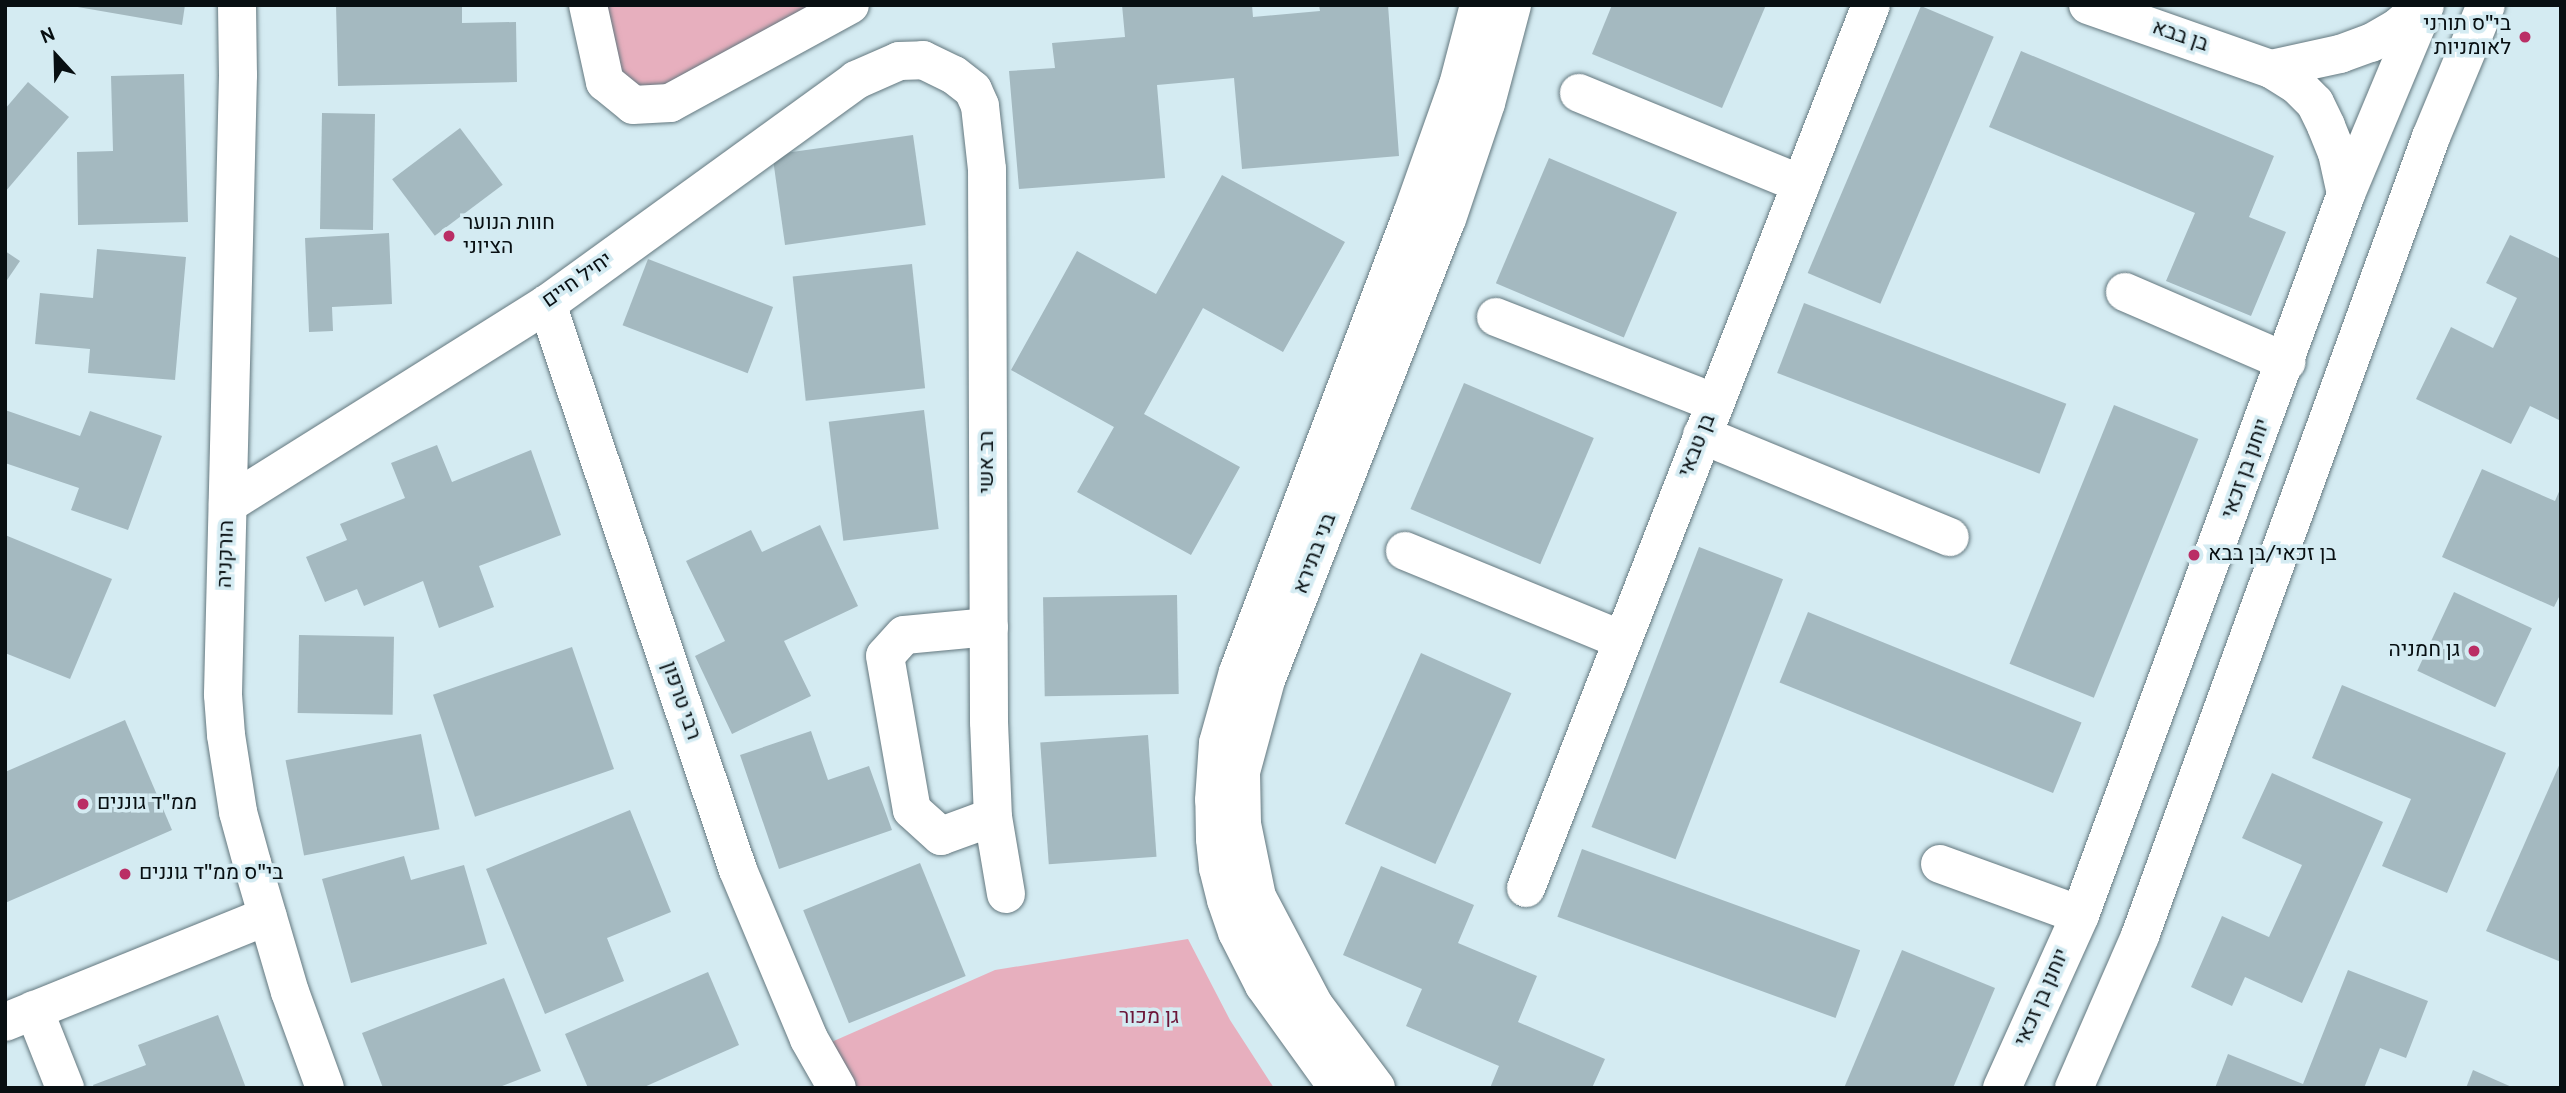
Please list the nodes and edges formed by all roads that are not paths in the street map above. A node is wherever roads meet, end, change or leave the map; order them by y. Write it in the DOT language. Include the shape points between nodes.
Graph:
graph roads {
  1 [pos="237,5"];
  2 [pos="588,5"];
  3 [pos="850,5"];
  4 [pos="1479,5"];
  5 [pos="1512,5"];
  6 [pos="1871,5"];
  7 [pos="2088,5"];
  8 [pos="2424,5"];
  9 [pos="2486,5"];
  10 [pos="923,60"];
  11 [pos="2272,69"];
  12 [pos="1578,93"];
  13 [pos="1801,184"];
  14 [pos="2346,194"];
  15 [pos="2124,292"];
  16 [pos="547,304"];
  17 [pos="1496,317"];
  18 [pos="2287,362"];
  19 [pos="1709,419"];
  20 [pos="228,504"];
  21 [pos="1950,537"];
  22 [pos="1405,551"];
  23 [pos="989,627"];
  24 [pos="1622,640"];
  25 [pos="993,817"];
  26 [pos="1940,864"];
  27 [pos="1526,888"];
  28 [pos="1006,894"];
  29 [pos="2080,915"];
  30 [pos="267,916"];
  31 [pos="20,1016"];
  32 [pos="65,1088"];
  33 [pos="325,1088"];
  34 [pos="837,1088"];
  35 [pos="1338,1088"];
  36 [pos="1376,1088"];
  37 [pos="2002,1088"];
  38 [pos="2074,1088"];
  1 -- 20 [label="street, הורקניה"];
  2 -- 3 [label="street" via="605,82 633,105 670,103"];
  4 -- 35 [label="street, בני בתירא" via="1458,85 1238,672 1218,743 1215,839 1230,911 1264,985"];
  5 -- 36 [label="street, בני בתירא" via="1486,103 1447,219 1266,680 1241,772 1242,824 1257,897 1314,1005"];
  6 -- 13 [label="street, בן טבאי"];
  7 -- 11 [label="street, בן בבא"];
  8 -- 11 [label="street" via="2371,43"];
  8 -- 14 [label="street, יוחנן בן זכאי"];
  9 -- 38 [label="street" via="2431,137 2140,936"];
  10 -- 16 [label="street, יחיל חיים" via="899,61 856,80"];
  10 -- 23 [label="street, רב אשי" via="973,90 980,106 987,169"];
  11 -- 14 [label="street, בן בבא" via="2315,103 2337,153"];
  12 -- 13 [label="street"];
  13 -- 19 [label="street, בן טבאי"];
  14 -- 18 [label="street, יוחנן בן זכאי"];
  15 -- 18 [label="street"];
  16 -- 20 [label="street, יחיל חיים"];
  16 -- 34 [label="street, רבי טרפון" via="738,870 809,1039"];
  17 -- 19 [label="street"];
  18 -- 29 [label="street, יוחנן בן זכאי"];
  19 -- 21 [label="street"];
  19 -- 24 [label="street, בן טבאי"];
  20 -- 30 [label="street, הורקניה" via="226,735 238,812"];
  22 -- 24 [label="street"];
  23 -- 25 [label="street, רב אשי"];
  23 -- 25 [label="street" via="904,635 885,656 912,810 941,836"];
  24 -- 27 [label="street, בן טבאי"];
  25 -- 28 [label="street, רב אשי"];
  26 -- 29 [label="street"];
  29 -- 37 [label="street, יוחנן בן זכאי"];
  30 -- 31 [label="street"];
  30 -- 33 [label="street, הורקניה"];
  31 -- 32 [label="street"];
}
